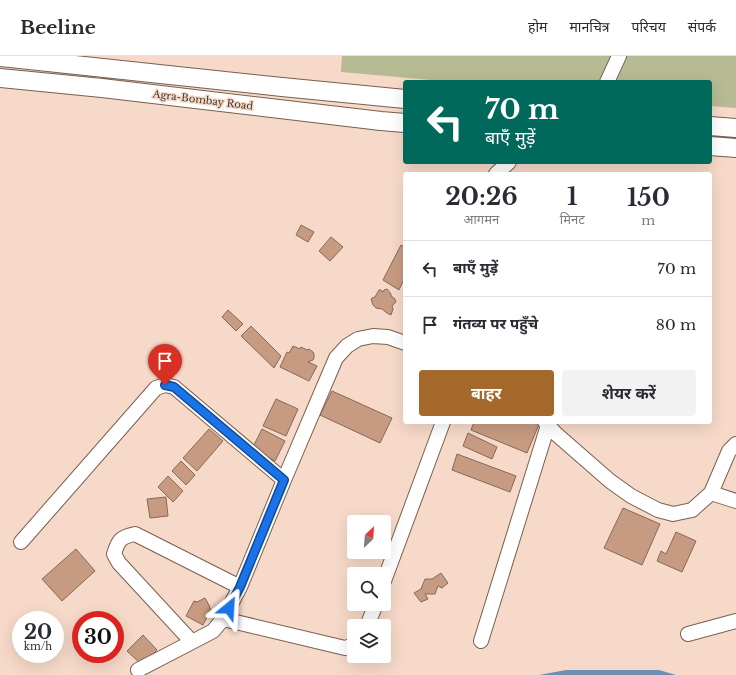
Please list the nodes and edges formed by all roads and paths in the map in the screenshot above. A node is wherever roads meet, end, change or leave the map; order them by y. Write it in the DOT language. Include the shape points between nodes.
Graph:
graph roads {
  1 [pos="619,56"];
  2 [pos="0,57"];
  3 [pos="0,78"];
  4 [pos="608,80"];
  5 [pos="403,99"];
  6 [pos="403,123"];
  7 [pos="712,126"];
  8 [pos="736,128"];
  9 [pos="712,146"];
  10 [pos="736,148"];
  11 [pos="507,164"];
  12 [pos="498,172"];
  13 [pos="403,342"];
  14 [pos="442,424"];
  15 [pos="546,424"];
  16 [pos="736,444"];
  17 [pos="284,480"];
  18 [pos="711,493"];
  19 [pos="736,501"];
  20 [pos="21,542"];
  21 [pos="389,567"];
  22 [pos="240,587"];
  23 [pos="223,619"];
  24 [pos="736,621"];
  25 [pos="688,634"];
  26 [pos="481,641"];
  27 [pos="192,642"];
  28 [pos="347,647"];
  29 [pos="138,670"];
  1 -- 4 [label="street"];
  2 -- 5 [label="main road, Agra-Bombay Road"];
  3 -- 6 [label="main road, Agra-Bombay Road"];
  7 -- 8 [label="main road"];
  9 -- 10 [label="main road"];
  11 -- 12 [label="street"];
  13 -- 17 [label="street" via="388,337 373,336 347,346 336,358"];
  14 -- 21 [label="street"];
  15 -- 18 [label="street" via="610,481 658,510 673,514 692,510"];
  15 -- 26 [label="street"];
  16 -- 18 [label="street" via="729,451"];
  17 -- 20 [label="street" via="174,387 165,385 156,388"];
  17 -- 22 [label="street"];
  18 -- 19 [label="street"];
  22 -- 23 [label="street"];
  22 -- 27 [label="street" via="135,534 117,542 114,554 119,563"];
  23 -- 27 [label="street" via="213,631"];
  23 -- 28 [label="street"];
  24 -- 25 [label="street"];
  27 -- 29 [label="street"];
}
